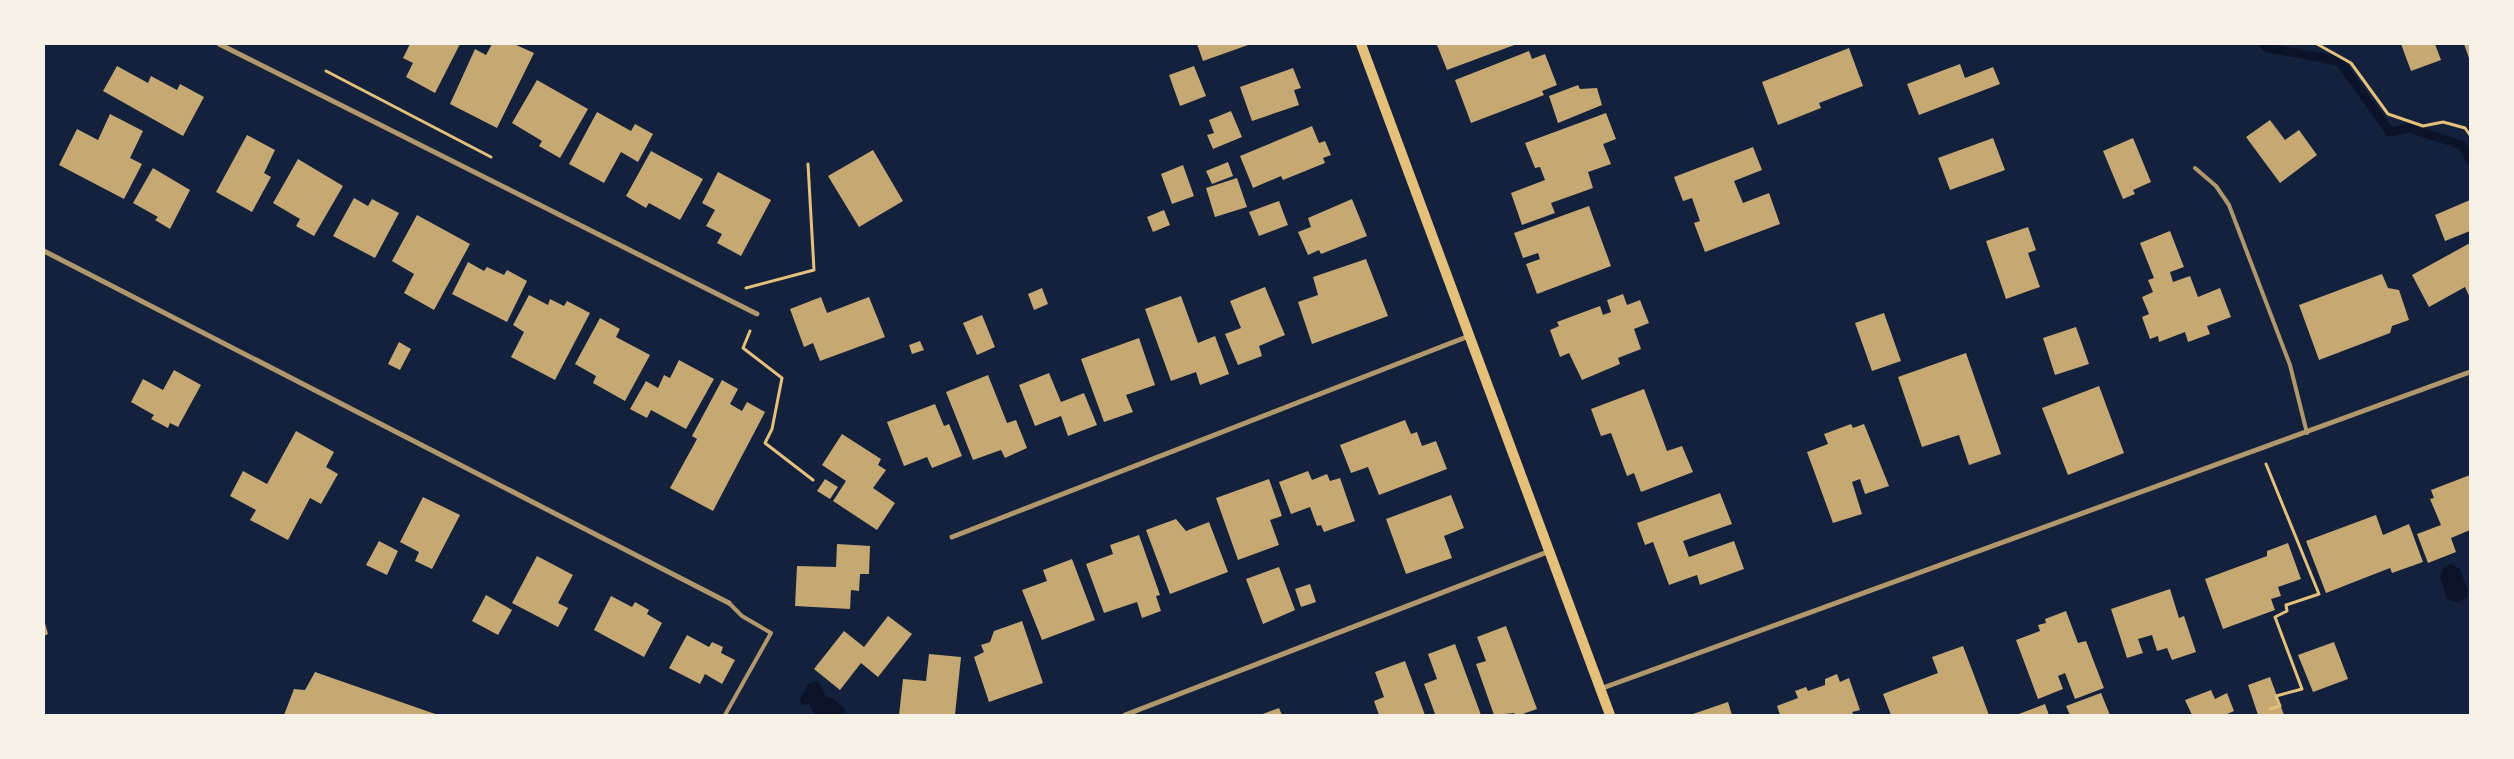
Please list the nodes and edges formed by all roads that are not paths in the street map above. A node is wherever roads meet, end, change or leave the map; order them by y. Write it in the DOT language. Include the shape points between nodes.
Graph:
graph roads {
  1 [pos="219,44"];
  2 [pos="1361,44"];
  3 [pos="2195,168"];
  4 [pos="44,252"];
  5 [pos="757,314"];
  6 [pos="1470,336"];
  7 [pos="2470,372"];
  8 [pos="2307,433"];
  9 [pos="952,537"];
  10 [pos="1550,550"];
  11 [pos="728,602"];
  12 [pos="1600,689"];
  13 [pos="725,715"];
  14 [pos="1125,715"];
  15 [pos="1610,715"];
  1 -- 5 [label="street"];
  2 -- 6 [label="main road"];
  3 -- 8 [label="lane" via="2216,186 2228,205 2290,365"];
  4 -- 11 [label="street"];
  6 -- 9 [label="street"];
  6 -- 10 [label="main road"];
  7 -- 8 [label="street"];
  8 -- 12 [label="street"];
  10 -- 12 [label="main road"];
  10 -- 14 [label="street"];
  11 -- 13 [label="lane" via="742,616 771,633"];
  12 -- 15 [label="main road"];
}
